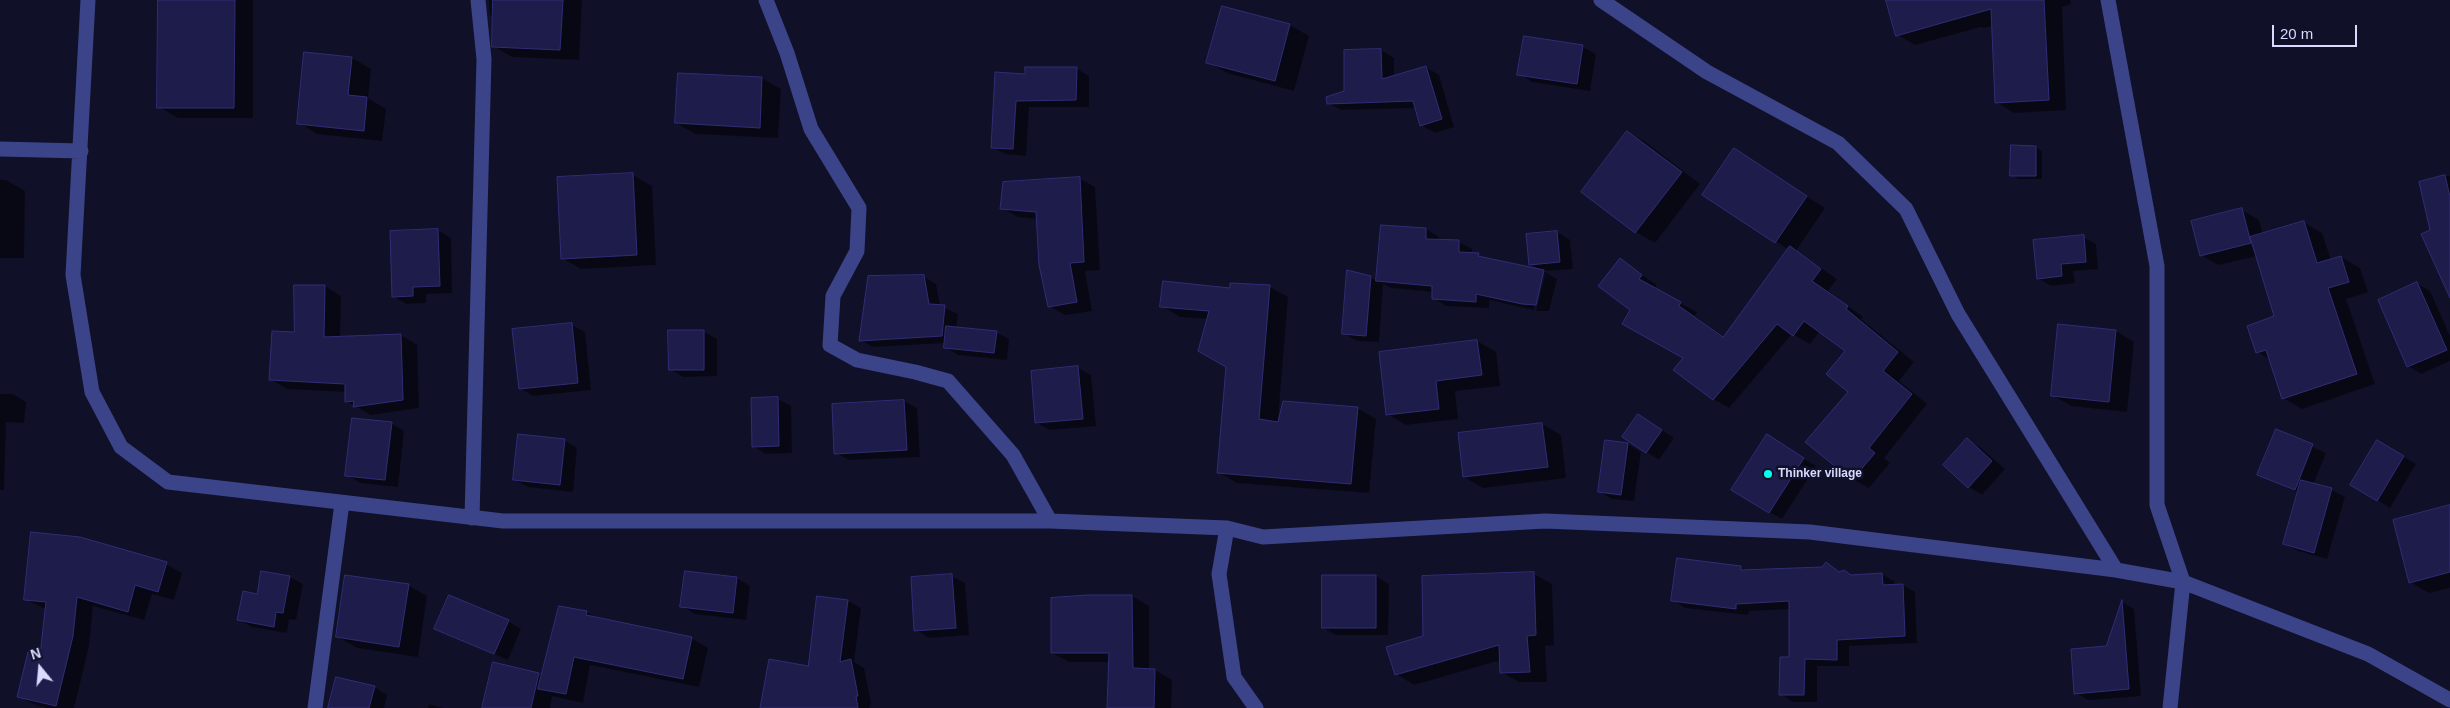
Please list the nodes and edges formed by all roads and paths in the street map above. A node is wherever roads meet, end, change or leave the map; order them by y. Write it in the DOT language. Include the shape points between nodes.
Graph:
graph roads {
  1 [pos="88,0"];
  2 [pos="478,0"];
  3 [pos="766,0"];
  4 [pos="1601,0"];
  5 [pos="2108,0"];
  6 [pos="0,150"];
  7 [pos="81,151"];
  8 [pos="342,502"];
  9 [pos="472,518"];
  10 [pos="1050,521"];
  11 [pos="1227,528"];
  12 [pos="2116,570"];
  13 [pos="2182,582"];
  14 [pos="2450,700"];
  15 [pos="315,708"];
  16 [pos="1256,708"];
  17 [pos="2170,708"];
  1 -- 7 [label="street"];
  2 -- 9 [label="street" via="484,60"];
  3 -- 10 [label="street" via="811,129 859,208 857,251 833,296 830,345 857,360 948,381 1013,455"];
  4 -- 12 [label="street" via="1708,72 1838,142 1906,209 1958,314"];
  5 -- 13 [label="street" via="2157,266 2157,505"];
  6 -- 7 [label="street"];
  7 -- 8 [label="street" via="73,275 92,392 121,447 168,482"];
  8 -- 9 [label="street"];
  8 -- 15 [label="street"];
  9 -- 10 [label="street" via="503,521"];
  10 -- 11 [label="street"];
  11 -- 12 [label="street" via="1263,537 1545,520 1800,532"];
  11 -- 16 [label="street" via="1219,574 1234,677"];
  12 -- 13 [label="street"];
  13 -- 14 [label="street" via="2368,654"];
  13 -- 17 [label="street"];
}
